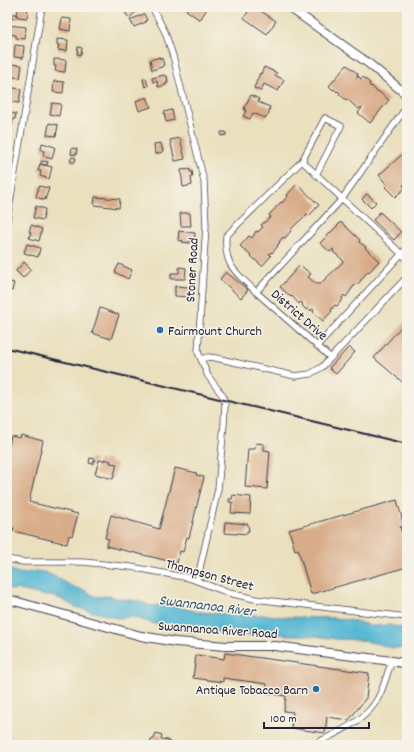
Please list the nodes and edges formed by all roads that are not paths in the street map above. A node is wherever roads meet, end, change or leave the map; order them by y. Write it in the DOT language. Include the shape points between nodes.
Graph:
graph roads {
  1 [pos="42,7"];
  2 [pos="152,7"];
  3 [pos="289,7"];
  4 [pos="407,95"];
  5 [pos="407,106"];
  6 [pos="302,161"];
  7 [pos="316,175"];
  8 [pos="342,199"];
  9 [pos="7,220"];
  10 [pos="407,248"];
  11 [pos="402,254"];
  12 [pos="407,259"];
  13 [pos="407,277"];
  14 [pos="256,292"];
  15 [pos="318,345"];
  16 [pos="331,358"];
  17 [pos="201,359"];
  18 [pos="7,559"];
  19 [pos="197,581"];
  20 [pos="7,599"];
  21 [pos="407,617"];
  22 [pos="392,661"];
  23 [pos="407,664"];
  24 [pos="313,745"];
  1 -- 9 [label="street"];
  2 -- 17 [label="street, Stoner Road" via="169,43 204,181 206,226 198,346"];
  3 -- 4 [label="main road" via="368,63"];
  5 -- 8 [label="street, District Drive"];
  6 -- 7 [label="street"];
  6 -- 7 [label="street" via="324,118 341,126"];
  6 -- 14 [label="street" via="226,236 225,250 230,265"];
  7 -- 8 [label="street"];
  8 -- 11 [label="street"];
  8 -- 14 [label="street, District Drive"];
  10 -- 11 [label="street"];
  11 -- 12 [label="street"];
  11 -- 15 [label="street"];
  13 -- 16 [label="street"];
  14 -- 15 [label="street, District Drive"];
  15 -- 16 [label="street, District Drive"];
  16 -- 17 [label="street, District Drive" via="316,372 302,376 216,358"];
  17 -- 19 [label="street, Stoner Road" via="208,376 223,396 225,409 216,498"];
  18 -- 19 [label="street, Thompson Street" via="23,562 111,564 178,575"];
  19 -- 21 [label="street, Thompson Street" via="255,599"];
  20 -- 22 [label="main road, Swannanoa River Road" via="141,636 176,642 275,646"];
  22 -- 23 [label="main road, Swannanoa River Road"];
  22 -- 24 [label="street" via="377,699 368,711 348,727"];
}
